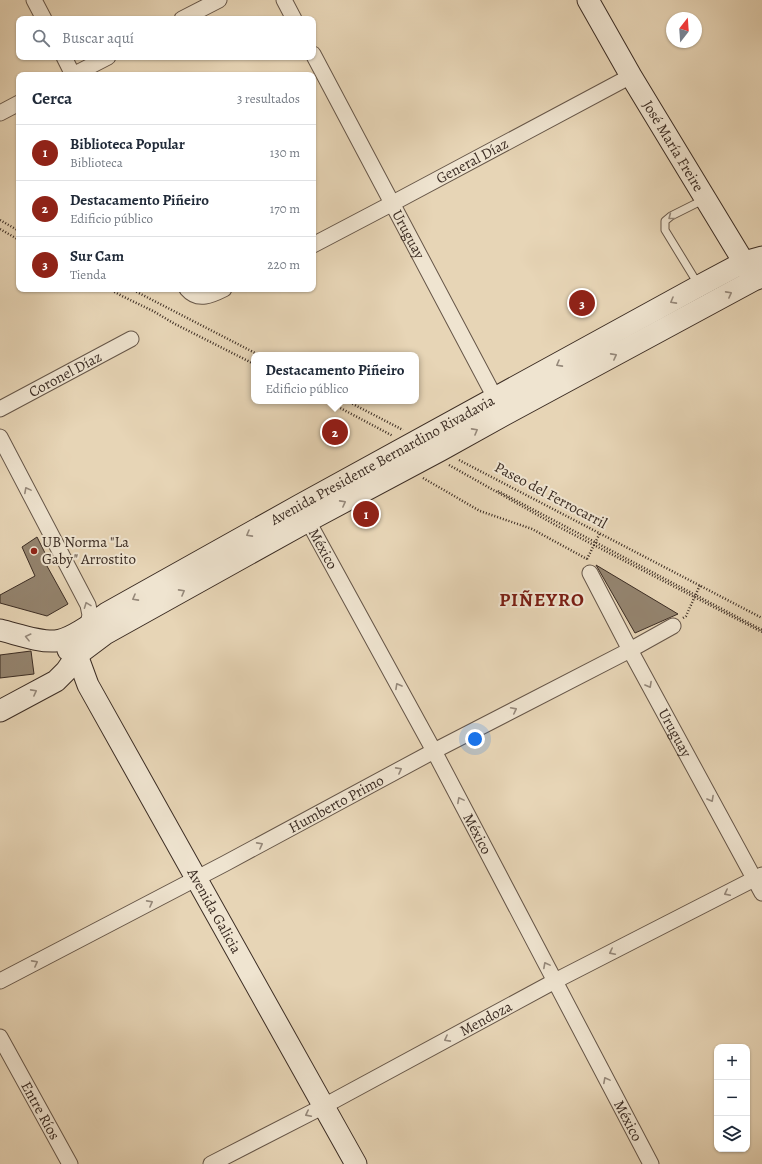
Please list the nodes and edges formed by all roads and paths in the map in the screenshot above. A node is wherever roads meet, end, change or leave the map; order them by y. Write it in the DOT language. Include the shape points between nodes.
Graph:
graph roads {
  1 [pos="34,0"];
  2 [pos="219,0"];
  3 [pos="284,0"];
  4 [pos="588,0"];
  5 [pos="42,16"];
  6 [pos="188,16"];
  7 [pos="292,16"];
  8 [pos="66,60"];
  9 [pos="102,60"];
  10 [pos="316,60"];
  11 [pos="72,72"];
  12 [pos="79,72"];
  13 [pos="631,76"];
  14 [pos="16,105"];
  15 [pos="0,113"];
  16 [pos="705,199"];
  17 [pos="393,203"];
  18 [pos="0,220"];
  19 [pos="0,229"];
  20 [pos="16,229"];
  21 [pos="16,238"];
  22 [pos="316,243"];
  23 [pos="753,260"];
  24 [pos="759,282"];
  25 [pos="699,286"];
  26 [pos="115,292"];
  27 [pos="137,292"];
  28 [pos="191,292"];
  29 [pos="218,292"];
  30 [pos="130,339"];
  31 [pos="253,352"];
  32 [pos="251,362"];
  33 [pos="333,404"];
  34 [pos="352,404"];
  35 [pos="500,407"];
  36 [pos="0,409"];
  37 [pos="0,437"];
  38 [pos="427,453"];
  39 [pos="304,513"];
  40 [pos="600,533"];
  41 [pos="594,544"];
  42 [pos="588,566"];
  43 [pos="700,585"];
  44 [pos="695,597"];
  45 [pos="762,618"];
  46 [pos="673,626"];
  47 [pos="88,627"];
  48 [pos="0,630"];
  49 [pos="762,631"];
  50 [pos="56,641"];
  51 [pos="630,650"];
  52 [pos="77,656"];
  53 [pos="0,710"];
  54 [pos="434,751"];
  55 [pos="758,877"];
  56 [pos="196,878"];
  57 [pos="762,893"];
  58 [pos="0,981"];
  59 [pos="555,982"];
  60 [pos="0,1037"];
  61 [pos="324,1106"];
  62 [pos="70,1164"];
  63 [pos="211,1164"];
  64 [pos="356,1164"];
  65 [pos="651,1164"];
  1 -- 5 [label="street"];
  2 -- 6 [label="street"];
  3 -- 7 [label="street"];
  4 -- 13 [label="main road, José María Freire"];
  8 -- 11 [label="street"];
  9 -- 12 [label="street"];
  10 -- 17 [label="street, Uruguay"];
  13 -- 16 [label="main road, José María Freire"];
  13 -- 17 [label="street, General Díaz"];
  14 -- 15 [label="street"];
  16 -- 23 [label="main road, José María Freire"];
  16 -- 25 [label="lane, one-way" via="665,221 665,230"];
  17 -- 22 [label="street, General Díaz"];
  17 -- 35 [label="street, Uruguay"];
  18 -- 20 [label="path"];
  19 -- 21 [label="path"];
  23 -- 24 [label="main road, José María Freire"];
  23 -- 25 [label="main road, Avenida Presidente Bernardino Rivadavia"];
  35 -- 24 [label="main road, Avenida Presidente Bernardino Rivadavia, one-way"];
  25 -- 35 [label="main road, Avenida Presidente Bernardino Rivadavia, one-way"];
  26 -- 32 [label="path"];
  27 -- 31 [label="path"];
  28 -- 29 [label="street" via="202,297"];
  30 -- 36 [label="street, Coronel Díaz"];
  33 -- 38 [label="path, Paseo del Ferrocarril"];
  34 -- 38 [label="path"];
  35 -- 38 [label="main road, Avenida Presidente Bernardino Rivadavia"];
  47 -- 37 [label="street, one-way" via="88,605"];
  38 -- 39 [label="main road, Avenida Presidente Bernardino Rivadavia"];
  38 -- 40 [label="path, Paseo del Ferrocarril"];
  38 -- 41 [label="path"];
  38 -- 42 [label="path" via="423,478 480,511 532,530"];
  38 -- 49 [label="path"];
  39 -- 47 [label="main road, Avenida Presidente Bernardino Rivadavia, one-way" via="107,613"];
  52 -- 39 [label="main road, Avenida Presidente Bernardino Rivadavia, one-way" via="106,634"];
  54 -- 39 [label="street, México, one-way"];
  40 -- 41 [label="path"];
  40 -- 43 [label="path, Paseo del Ferrocarril"];
  41 -- 42 [label="path"];
  41 -- 44 [label="path"];
  42 -- 51 [label="street, Uruguay"];
  43 -- 44 [label="path"];
  43 -- 45 [label="path, Paseo del Ferrocarril"];
  44 -- 46 [label="path" via="686,616"];
  44 -- 49 [label="path"];
  46 -- 51 [label="street, Humberto Primo"];
  47 -- 50 [label="main road, Avenida Presidente Bernardino Rivadavia"];
  47 -- 52 [label="street"];
  50 -- 48 [label="main road, Avenida Presidente Bernardino Rivadavia, one-way" via="42,641"];
  50 -- 52 [label="main road"];
  54 -- 51 [label="street, Humberto Primo, one-way"];
  51 -- 55 [label="street, Uruguay, one-way"];
  53 -- 52 [label="main road, Avenida Presidente Bernardino Rivadavia, one-way" via="56,681"];
  52 -- 56 [label="main road, Avenida Galicia" via="88,685"];
  56 -- 54 [label="street, Humberto Primo, one-way"];
  59 -- 54 [label="street, México, one-way"];
  55 -- 57 [label="street, Uruguay"];
  55 -- 59 [label="street, Mendoza, one-way"];
  58 -- 56 [label="street, Humberto Primo, one-way"];
  56 -- 61 [label="main road, Avenida Galicia"];
  59 -- 61 [label="street, Mendoza, one-way"];
  65 -- 59 [label="street, México, one-way"];
  60 -- 62 [label="street, Entre Ríos"];
  61 -- 63 [label="street, Mendoza, one-way"];
  61 -- 64 [label="main road, Avenida Galicia"];
}
